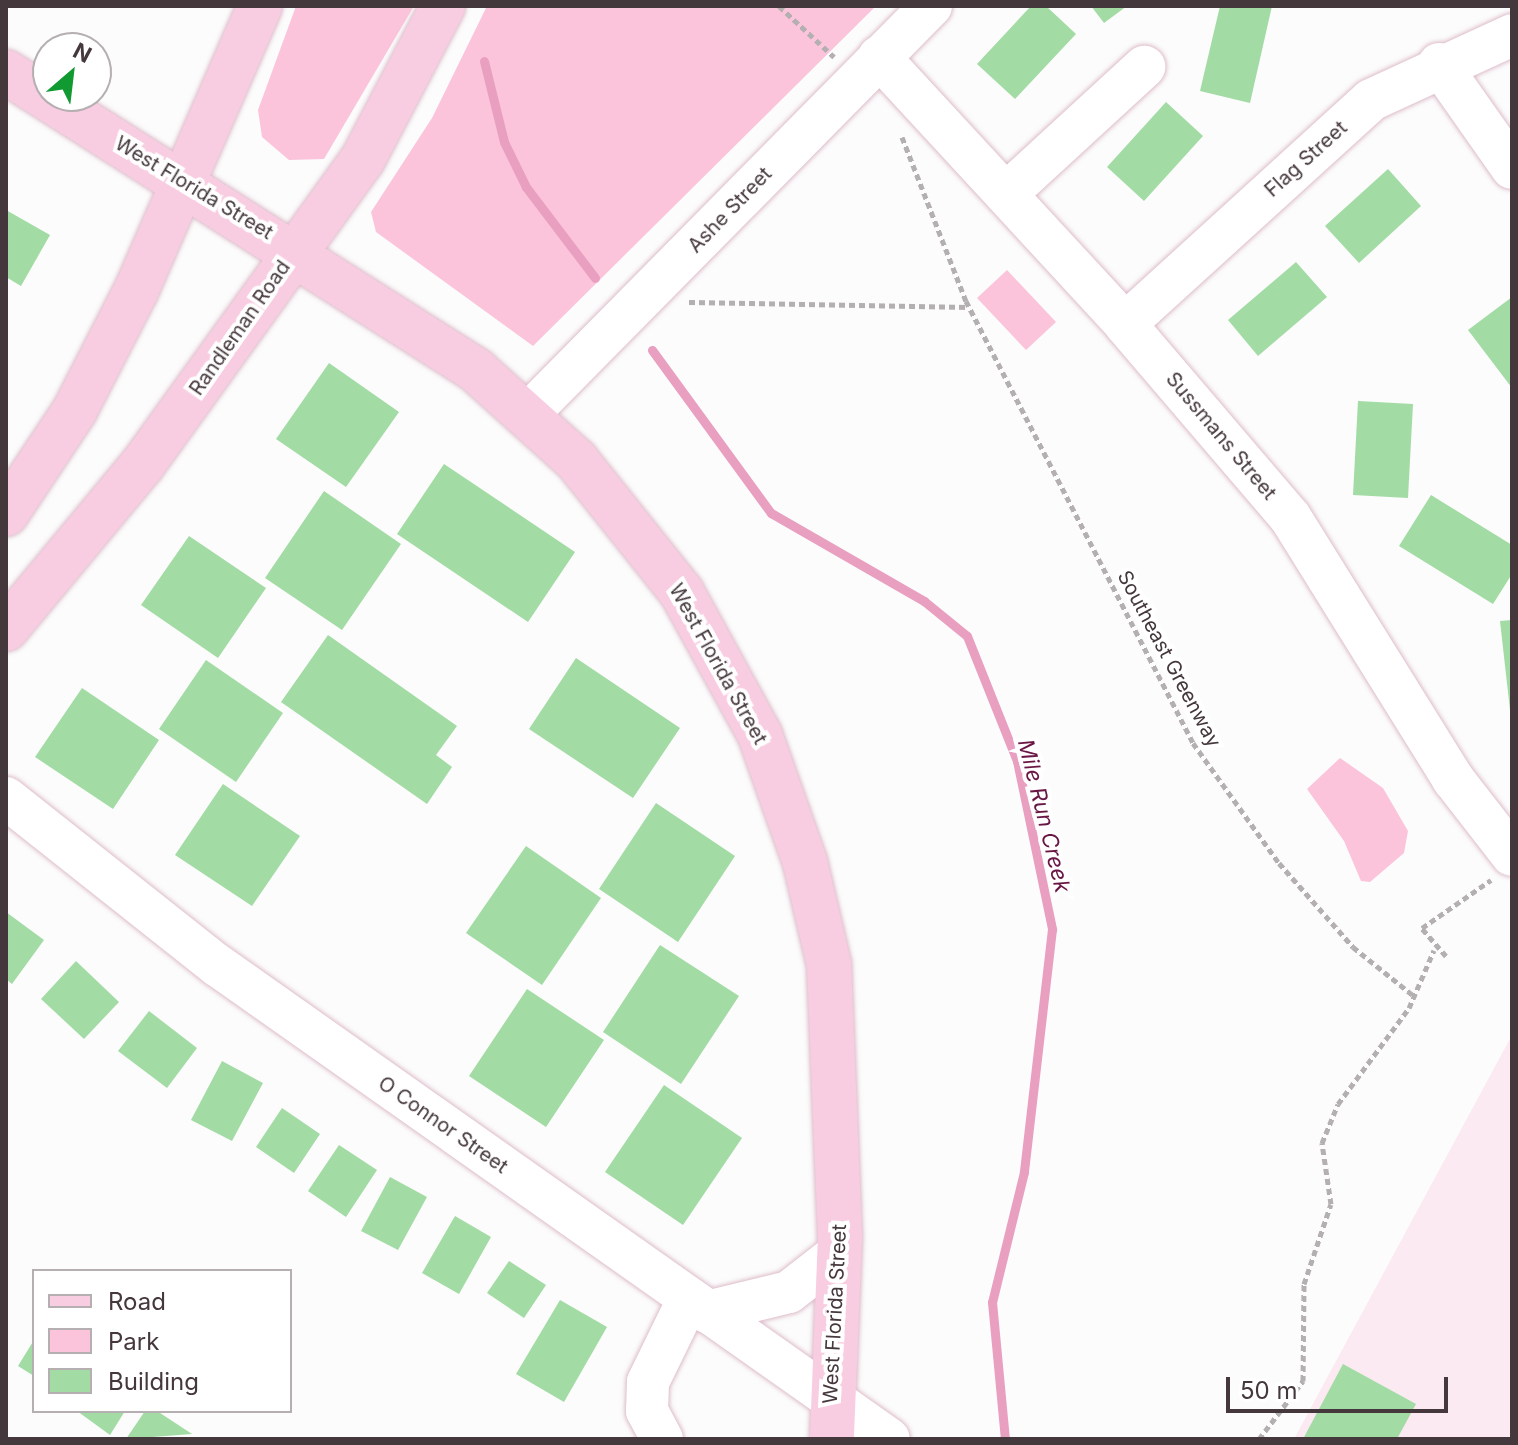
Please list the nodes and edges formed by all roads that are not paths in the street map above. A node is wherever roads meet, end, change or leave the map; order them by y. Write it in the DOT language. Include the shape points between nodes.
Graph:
graph roads {
  1 [pos="260,6"];
  2 [pos="443,6"];
  3 [pos="931,6"];
  4 [pos="1512,35"];
  5 [pos="1439,64"];
  6 [pos="1144,67"];
  7 [pos="868,68"];
  8 [pos="6,72"];
  9 [pos="1512,168"];
  10 [pos="180,182"];
  11 [pos="1006,194"];
  12 [pos="296,249"];
  13 [pos="1125,324"];
  14 [pos="529,413"];
  15 [pos="6,514"];
  16 [pos="6,629"];
  17 [pos="6,798"];
  18 [pos="1506,865"];
  19 [pos="839,1253"];
  20 [pos="698,1305"];
  21 [pos="831,1418"];
  22 [pos="662,1439"];
  23 [pos="889,1439"];
  1 -- 10 [label="main road"];
  2 -- 12 [label="main road, Randleman Road" via="363,159"];
  3 -- 7 [label="street, Ashe Street"];
  4 -- 5 [label="street, Flag Street"];
  5 -- 9 [label="street"];
  5 -- 13 [label="street, Flag Street" via="1371,100"];
  6 -- 11 [label="street"];
  7 -- 11 [label="street, Sussmans Street"];
  7 -- 14 [label="street, Ashe Street"];
  8 -- 10 [label="main road, West Florida Street"];
  10 -- 12 [label="main road, West Florida Street"];
  10 -- 15 [label="main road" via="136,291 75,410"];
  11 -- 13 [label="street, Sussmans Street"];
  12 -- 14 [label="main road, West Florida Street"];
  12 -- 16 [label="main road, Randleman Road" via="143,464"];
  13 -- 18 [label="street, Sussmans Street" via="1290,517"];
  14 -- 19 [label="main road, West Florida Street" via="682,593 760,735 805,862 829,964"];
  17 -- 20 [label="street, O Connor Street" via="217,965"];
  19 -- 20 [label="street" via="789,1292"];
  19 -- 21 [label="main road, West Florida Street"];
  20 -- 21 [label="street, O Connor Street"];
  20 -- 22 [label="street" via="648,1382 647,1411"];
  21 -- 23 [label="street, O Connor Street"];
}
